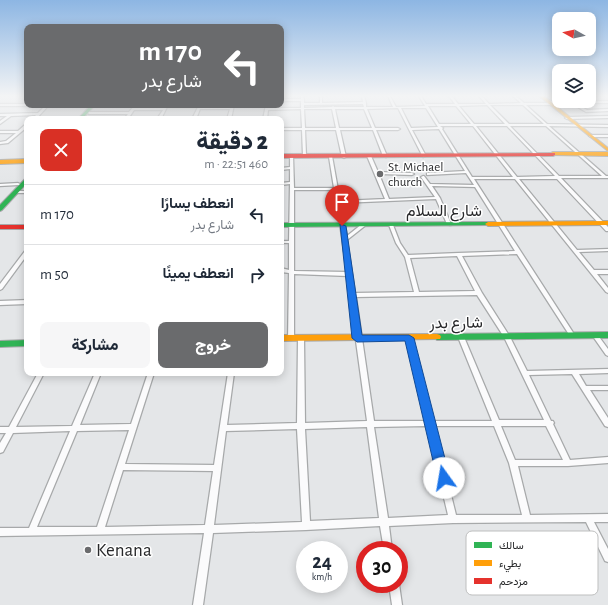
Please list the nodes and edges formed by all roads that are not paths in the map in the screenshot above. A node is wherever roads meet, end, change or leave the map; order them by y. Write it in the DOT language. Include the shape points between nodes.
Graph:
graph roads {
  1 [pos="303,124"];
  2 [pos="336,124"];
  3 [pos="372,124"];
  4 [pos="408,124"];
  5 [pos="438,124"];
  6 [pos="473,125"];
  7 [pos="507,125"];
  8 [pos="546,125"];
  9 [pos="577,125"];
  10 [pos="608,126"];
  11 [pos="440,127"];
  12 [pos="24,128"];
  13 [pos="284,129"];
  14 [pos="303,129"];
  15 [pos="338,129"];
  16 [pos="374,129"];
  17 [pos="398,129"];
  18 [pos="410,129"];
  19 [pos="0,132"];
  20 [pos="19,132"];
  21 [pos="591,136"];
  22 [pos="608,136"];
  23 [pos="0,143"];
  24 [pos="608,150"];
  25 [pos="536,154"];
  26 [pos="579,154"];
  27 [pos="608,154"];
  28 [pos="458,155"];
  29 [pos="497,155"];
  30 [pos="284,156"];
  31 [pos="292,156"];
  32 [pos="304,156"];
  33 [pos="344,156"];
  34 [pos="369,156"];
  35 [pos="385,156"];
  36 [pos="424,156"];
  37 [pos="331,157"];
  38 [pos="0,160"];
  39 [pos="24,160"];
  40 [pos="292,168"];
  41 [pos="284,169"];
  42 [pos="468,172"];
  43 [pos="376,173"];
  44 [pos="412,174"];
  45 [pos="428,174"];
  46 [pos="423,177"];
  47 [pos="516,177"];
  48 [pos="557,177"];
  49 [pos="606,177"];
  50 [pos="472,178"];
  51 [pos="24,179"];
  52 [pos="608,180"];
  53 [pos="24,182"];
  54 [pos="0,184"];
  55 [pos="284,185"];
  56 [pos="430,185"];
  57 [pos="292,186"];
  58 [pos="476,186"];
  59 [pos="17,188"];
  60 [pos="336,189"];
  61 [pos="24,191"];
  62 [pos="438,198"];
  63 [pos="388,200"];
  64 [pos="338,202"];
  65 [pos="0,204"];
  66 [pos="0,209"];
  67 [pos="605,223"];
  68 [pos="449,224"];
  69 [pos="500,224"];
  70 [pos="554,224"];
  71 [pos="284,225"];
  72 [pos="292,225"];
  73 [pos="364,225"];
  74 [pos="391,225"];
  75 [pos="342,226"];
  76 [pos="0,227"];
  77 [pos="24,227"];
  78 [pos="608,230"];
  79 [pos="345,240"];
  80 [pos="284,242"];
  81 [pos="292,242"];
  82 [pos="608,250"];
  83 [pos="575,251"];
  84 [pos="518,252"];
  85 [pos="458,254"];
  86 [pos="24,256"];
  87 [pos="407,257"];
  88 [pos="284,270"];
  89 [pos="292,271"];
  90 [pos="592,272"];
  91 [pos="608,272"];
  92 [pos="349,274"];
  93 [pos="1,286"];
  94 [pos="607,290"];
  95 [pos="479,293"];
  96 [pos="417,294"];
  97 [pos="352,295"];
  98 [pos="24,302"];
  99 [pos="0,303"];
  100 [pos="572,335"];
  101 [pos="595,335"];
  102 [pos="608,335"];
  103 [pos="461,337"];
  104 [pos="507,337"];
  105 [pos="284,338"];
  106 [pos="291,338"];
  107 [pos="301,338"];
  108 [pos="357,338"];
  109 [pos="409,338"];
  110 [pos="24,343"];
  111 [pos="0,344"];
  112 [pos="608,354"];
  113 [pos="574,372"];
  114 [pos="608,372"];
  115 [pos="526,373"];
  116 [pos="39,376"];
  117 [pos="97,376"];
  118 [pos="150,376"];
  119 [pos="231,376"];
  120 [pos="585,388"];
  121 [pos="608,388"];
  122 [pos="431,423"];
  123 [pos="497,423"];
  124 [pos="550,423"];
  125 [pos="369,424"];
  126 [pos="608,424"];
  127 [pos="134,427"];
  128 [pos="301,427"];
  129 [pos="75,428"];
  130 [pos="225,428"];
  131 [pos="0,430"];
  132 [pos="10,430"];
  133 [pos="0,450"];
  134 [pos="608,460"];
  135 [pos="513,463"];
  136 [pos="568,463"];
  137 [pos="120,467"];
  138 [pos="217,468"];
  139 [pos="588,518"];
  140 [pos="608,518"];
  141 [pos="527,519"];
  142 [pos="453,520"];
  143 [pos="383,523"];
  144 [pos="306,526"];
  145 [pos="209,529"];
  146 [pos="100,530"];
  147 [pos="594,531"];
  148 [pos="0,532"];
  149 [pos="30,532"];
  150 [pos="598,538"];
  151 [pos="386,541"];
  152 [pos="608,558"];
  153 [pos="395,593"];
  154 [pos="198,605"];
  155 [pos="397,605"];
  1 -- 14 [label="street"];
  2 -- 15 [label="street"];
  3 -- 16 [label="street"];
  4 -- 18 [label="street"];
  5 -- 11 [label="street"];
  6 -- 7 [label="street"];
  6 -- 11 [label="street"];
  6 -- 29 [label="street"];
  7 -- 8 [label="street"];
  7 -- 25 [label="street"];
  8 -- 9 [label="street"];
  8 -- 26 [label="street"];
  9 -- 10 [label="street"];
  9 -- 21 [label="street"];
  11 -- 18 [label="street"];
  11 -- 28 [label="street"];
  12 -- 20 [label="street"];
  13 -- 14 [label="street"];
  14 -- 15 [label="street"];
  14 -- 32 [label="street"];
  15 -- 16 [label="street"];
  15 -- 33 [label="street"];
  16 -- 17 [label="street"];
  16 -- 35 [label="street"];
  18 -- 36 [label="street"];
  19 -- 20 [label="street"];
  20 -- 23 [label="street" via="7,142"];
  21 -- 22 [label="street"];
  21 -- 24 [label="street"];
  25 -- 26 [label="street"];
  25 -- 29 [label="street"];
  25 -- 48 [label="street"];
  26 -- 27 [label="street"];
  26 -- 49 [label="street"];
  28 -- 29 [label="street"];
  28 -- 36 [label="street"];
  28 -- 42 [label="street"];
  29 -- 47 [label="street"];
  30 -- 31 [label="street"];
  31 -- 32 [label="street"];
  31 -- 40 [label="street"];
  32 -- 37 [label="street"];
  33 -- 34 [label="street"];
  33 -- 37 [label="street"];
  34 -- 35 [label="street"];
  34 -- 43 [label="street"];
  35 -- 36 [label="street"];
  37 -- 60 [label="street"];
  38 -- 39 [label="street"];
  40 -- 41 [label="street"];
  40 -- 57 [label="street"];
  42 -- 45 [label="street"];
  42 -- 50 [label="street"];
  43 -- 44 [label="street"];
  43 -- 63 [label="street"];
  46 -- 56 [label="street"];
  47 -- 48 [label="street"];
  47 -- 50 [label="street"];
  47 -- 70 [label="street"];
  48 -- 49 [label="street"];
  48 -- 67 [label="street"];
  49 -- 52 [label="street"];
  50 -- 58 [label="street"];
  51 -- 59 [label="street"];
  53 -- 59 [label="street"];
  54 -- 59 [label="street"];
  55 -- 57 [label="street"];
  56 -- 58 [label="street"];
  56 -- 62 [label="street"];
  57 -- 60 [label="street"];
  57 -- 72 [label="street"];
  58 -- 69 [label="street"];
  59 -- 61 [label="street"];
  59 -- 65 [label="street"];
  59 -- 66 [label="street"];
  60 -- 64 [label="street"];
  62 -- 63 [label="street"];
  62 -- 68 [label="street"];
  63 -- 64 [label="street"];
  64 -- 75 [label="street"];
  67 -- 70 [label="street, شارع السلام"];
  67 -- 78 [label="street"];
  68 -- 69 [label="street, شارع السلام"];
  68 -- 74 [label="street, شارع السلام"];
  69 -- 70 [label="street, شارع السلام"];
  69 -- 84 [label="street"];
  70 -- 83 [label="street"];
  71 -- 72 [label="street, شارع السلام"];
  72 -- 75 [label="street, شارع السلام"];
  72 -- 81 [label="street"];
  73 -- 74 [label="street, شارع السلام"];
  73 -- 75 [label="street, شارع السلام"];
  73 -- 79 [label="street"];
  74 -- 87 [label="street"];
  75 -- 79 [label="street"];
  76 -- 77 [label="street"];
  79 -- 92 [label="street"];
  80 -- 81 [label="street"];
  81 -- 89 [label="street"];
  82 -- 83 [label="street"];
  83 -- 90 [label="street"];
  84 -- 85 [label="street"];
  84 -- 100 [label="street"];
  85 -- 87 [label="street"];
  85 -- 95 [label="street"];
  86 -- 93 [label="street"];
  87 -- 96 [label="street"];
  88 -- 89 [label="street"];
  89 -- 92 [label="street"];
  89 -- 106 [label="street"];
  90 -- 91 [label="street"];
  90 -- 94 [label="street"];
  92 -- 97 [label="street"];
  95 -- 96 [label="street"];
  95 -- 104 [label="street"];
  96 -- 97 [label="street"];
  97 -- 108 [label="street"];
  98 -- 99 [label="street"];
  100 -- 101 [label="street, شارع بدر"];
  100 -- 104 [label="street, شارع بدر"];
  101 -- 102 [label="street, شارع بدر"];
  101 -- 112 [label="street"];
  103 -- 104 [label="street, شارع بدر"];
  103 -- 109 [label="street, شارع بدر"];
  103 -- 123 [label="street"];
  104 -- 115 [label="street"];
  105 -- 106 [label="street, شارع بدر"];
  106 -- 107 [label="street, شارع بدر"];
  107 -- 108 [label="street, شارع بدر"];
  107 -- 128 [label="street"];
  108 -- 109 [label="street, شارع بدر"];
  108 -- 125 [label="street"];
  109 -- 122 [label="street"];
  110 -- 111 [label="street"];
  113 -- 114 [label="street"];
  113 -- 115 [label="street"];
  113 -- 120 [label="street"];
  115 -- 124 [label="street"];
  116 -- 132 [label="street"];
  117 -- 129 [label="street"];
  118 -- 127 [label="street"];
  119 -- 130 [label="street"];
  120 -- 121 [label="street"];
  120 -- 126 [label="street"];
  122 -- 123 [label="street"];
  122 -- 125 [label="street"];
  122 -- 142 [label="street"];
  123 -- 124 [label="street"];
  123 -- 135 [label="street"];
  124 -- 136 [label="street"];
  125 -- 128 [label="street"];
  125 -- 143 [label="street"];
  127 -- 129 [label="street"];
  127 -- 137 [label="street"];
  128 -- 130 [label="street"];
  128 -- 144 [label="street"];
  129 -- 132 [label="street"];
  129 -- 149 [label="street"];
  130 -- 138 [label="street"];
  131 -- 132 [label="street"];
  132 -- 133 [label="street"];
  134 -- 136 [label="street"];
  135 -- 136 [label="street"];
  135 -- 141 [label="street"];
  137 -- 138 [label="street"];
  137 -- 146 [label="street"];
  138 -- 145 [label="street"];
  139 -- 140 [label="street"];
  139 -- 141 [label="street"];
  139 -- 147 [label="street"];
  141 -- 142 [label="street"];
  142 -- 143 [label="street"];
  143 -- 144 [label="street"];
  143 -- 151 [label="street"];
  144 -- 145 [label="street"];
  145 -- 146 [label="street"];
  145 -- 154 [label="street"];
  146 -- 149 [label="street"];
  148 -- 149 [label="street"];
  150 -- 152 [label="street"];
  153 -- 155 [label="street"];
}
